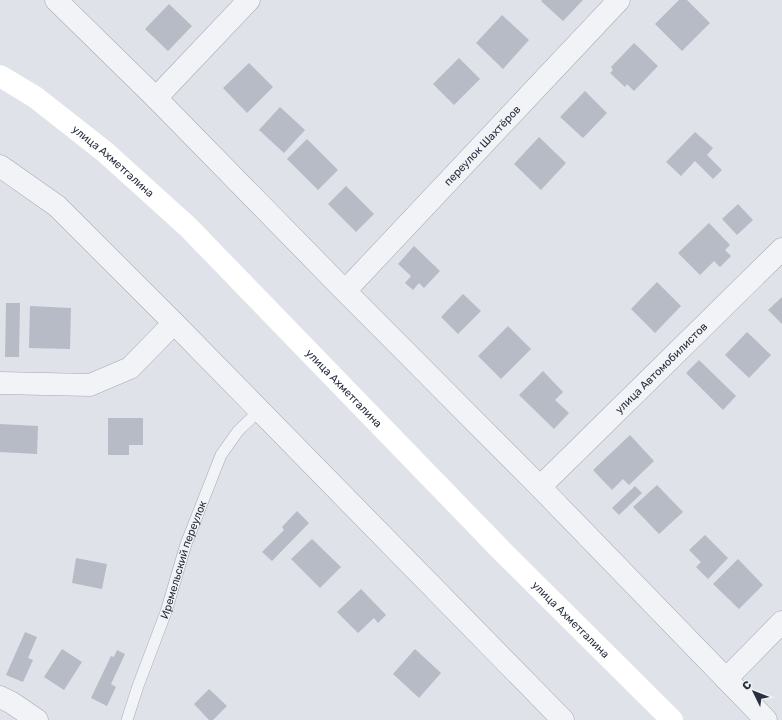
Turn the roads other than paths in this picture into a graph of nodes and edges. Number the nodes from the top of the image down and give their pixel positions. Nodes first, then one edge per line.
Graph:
1 (56, 0) edge
2 (249, 0) edge
3 (618, 0) edge
4 (0, 76) edge
5 (156, 98) junction
6 (0, 166) edge
7 (782, 249) edge
8 (345, 291) junction
9 (174, 323) junction
10 (0, 383) edge
11 (260, 410) junction
12 (540, 487) junction
13 (782, 622) edge
14 (726, 679) junction
15 (0, 697) edge
16 (37, 720) edge
17 (127, 720) edge
18 (564, 720) edge
19 (672, 720) edge
20 (766, 720) edge

1 - 5 street
2 - 5 street
3 - 8 street, переулок Шахтёров
4 - 19 main road, улица Ахметгалина
5 - 8 street
6 - 9 street
7 - 12 street, улица Автомобилистов
8 - 12 street
9 - 10 street
9 - 11 street
11 - 17 lane, Иремельский переулок
11 - 18 street
12 - 14 street
13 - 14 street
14 - 20 street
15 - 16 street

